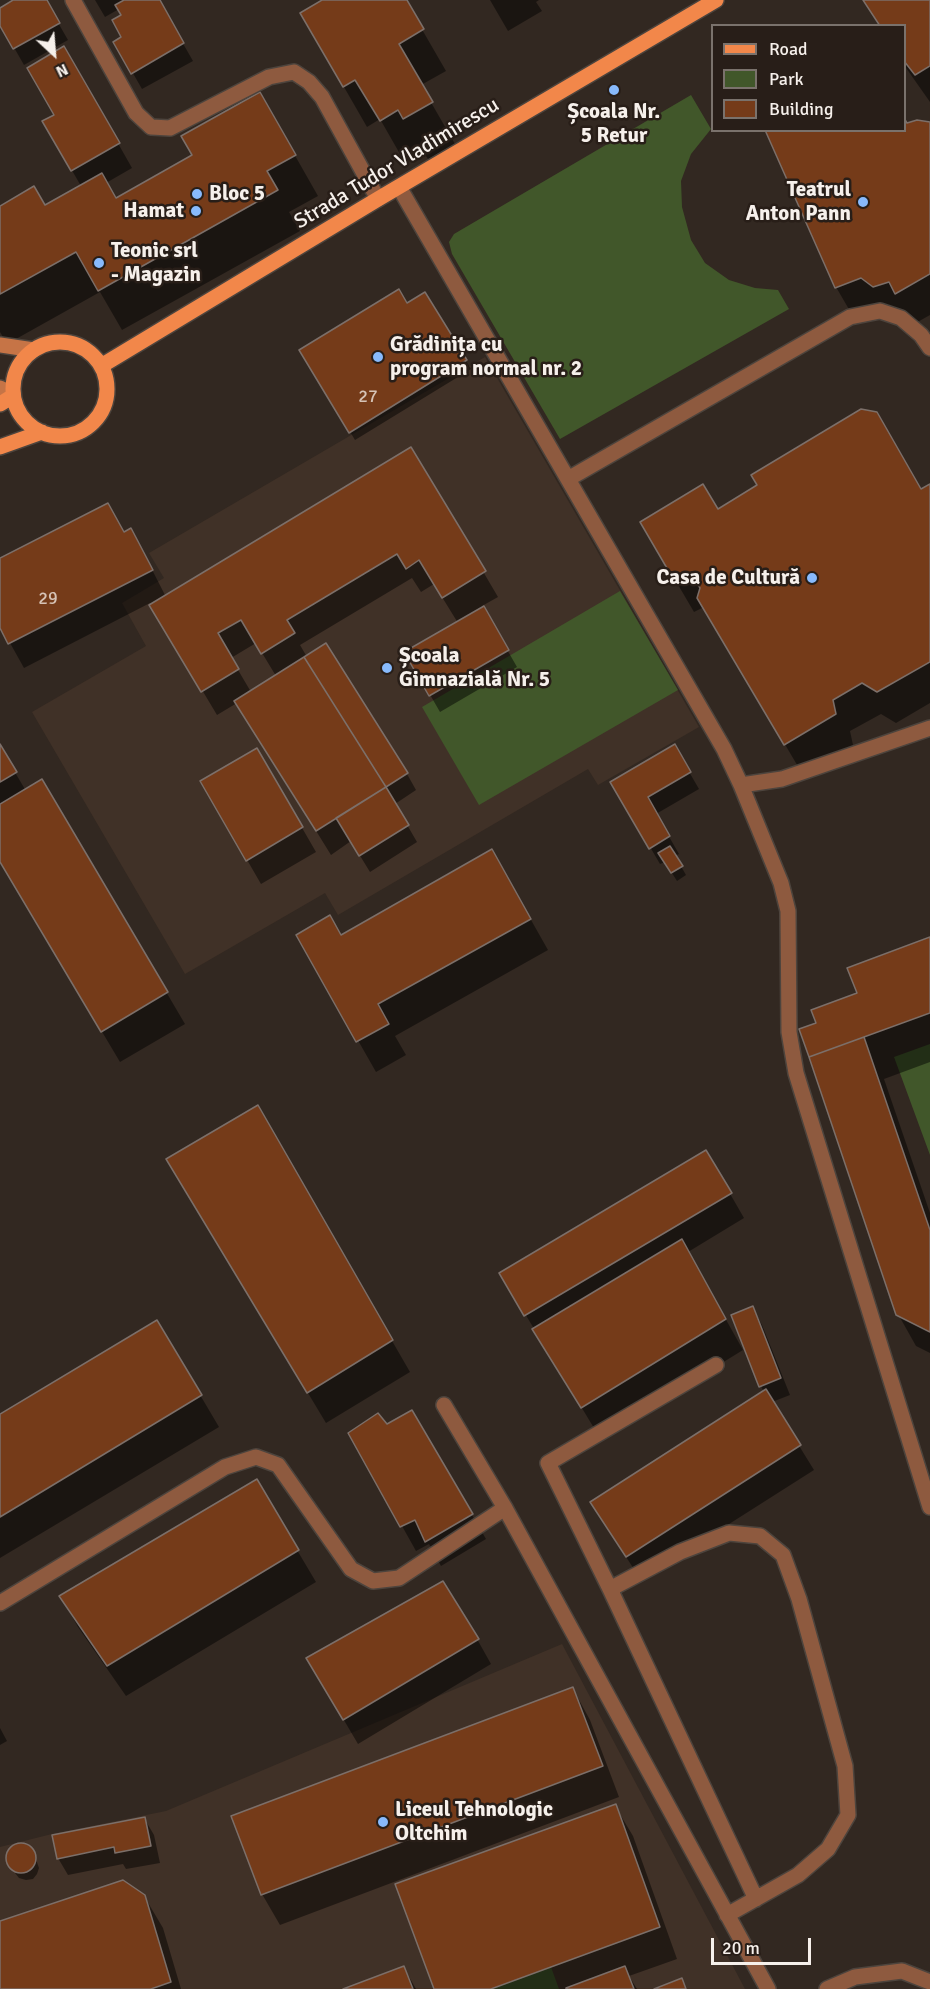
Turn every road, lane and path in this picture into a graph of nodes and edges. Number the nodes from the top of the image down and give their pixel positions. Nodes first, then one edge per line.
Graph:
1 (74, 0) edge
2 (716, 0) edge
3 (399, 187) junction
4 (378, 200) junction
5 (0, 345) edge
6 (930, 348) edge
7 (34, 350) junction
8 (101, 366) junction
9 (7, 396) edge
10 (42, 432) junction
11 (0, 447) edge
12 (568, 479) junction
13 (930, 728) edge
14 (741, 785) junction
15 (716, 1365) dead end
16 (444, 1405) dead end
17 (930, 1507) edge
18 (505, 1508) junction
19 (610, 1589) junction
20 (0, 1603) edge
21 (756, 1899) junction
22 (727, 1915) junction
23 (930, 1982) edge
24 (768, 1989) edge
25 (827, 1989) edge

1 - 4 street
2 - 3 main road, Strada Tudor Vladimirescu
3 - 4 main road, Strada Tudor Vladimirescu
3 - 12 street
4 - 8 main road, Strada Tudor Vladimirescu
5 - 7 main road
6 - 12 street
7 - 8 main road
7 - 9 main road
8 - 10 main road
9 - 10 main road
10 - 11 main road
12 - 14 street
13 - 14 street
14 - 17 street
15 - 19 street
16 - 18 street
18 - 20 street
18 - 22 street
19 - 21 street
19 - 21 street
21 - 22 street
22 - 24 street
23 - 25 street

